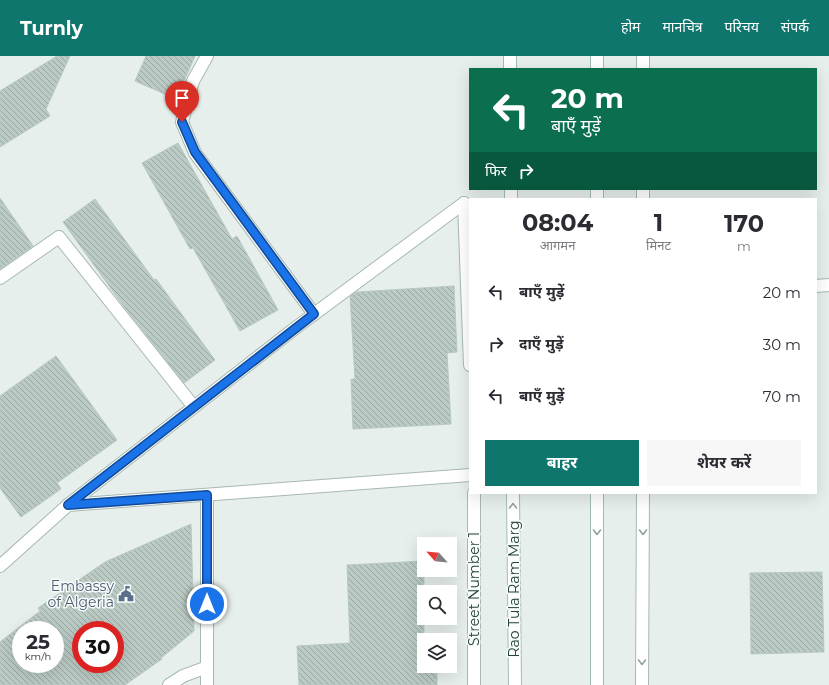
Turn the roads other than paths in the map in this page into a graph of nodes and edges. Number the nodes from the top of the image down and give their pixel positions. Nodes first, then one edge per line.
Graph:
1 (207, 56) edge
2 (510, 56) edge
3 (597, 56) edge
4 (643, 56) edge
5 (510, 68) edge
6 (597, 68) edge
7 (643, 68) edge
8 (0, 278) edge
9 (829, 285) edge
10 (817, 286) edge
11 (314, 314) junction
12 (469, 338) edge
13 (194, 407) junction
14 (469, 475) edge
15 (474, 494) edge
16 (513, 494) edge
17 (597, 494) edge
18 (643, 494) edge
19 (207, 495) junction
20 (68, 505) junction
21 (0, 566) edge
22 (207, 667) junction
23 (169, 685) edge
24 (207, 685) edge
25 (474, 685) edge
26 (515, 685) edge
27 (597, 685) edge
28 (642, 685) edge

1 - 11 street
2 - 5 street
3 - 6 street
4 - 7 street
8 - 13 street
9 - 10 street
11 - 12 street
11 - 13 street
13 - 20 street
14 - 19 street
15 - 25 street, Street Number 1
26 -> 16 street, Rao Tula Ram Marg
17 -> 27 street
18 -> 28 street
19 - 20 street
19 - 22 street
20 - 21 street
22 - 23 street
22 - 24 street

